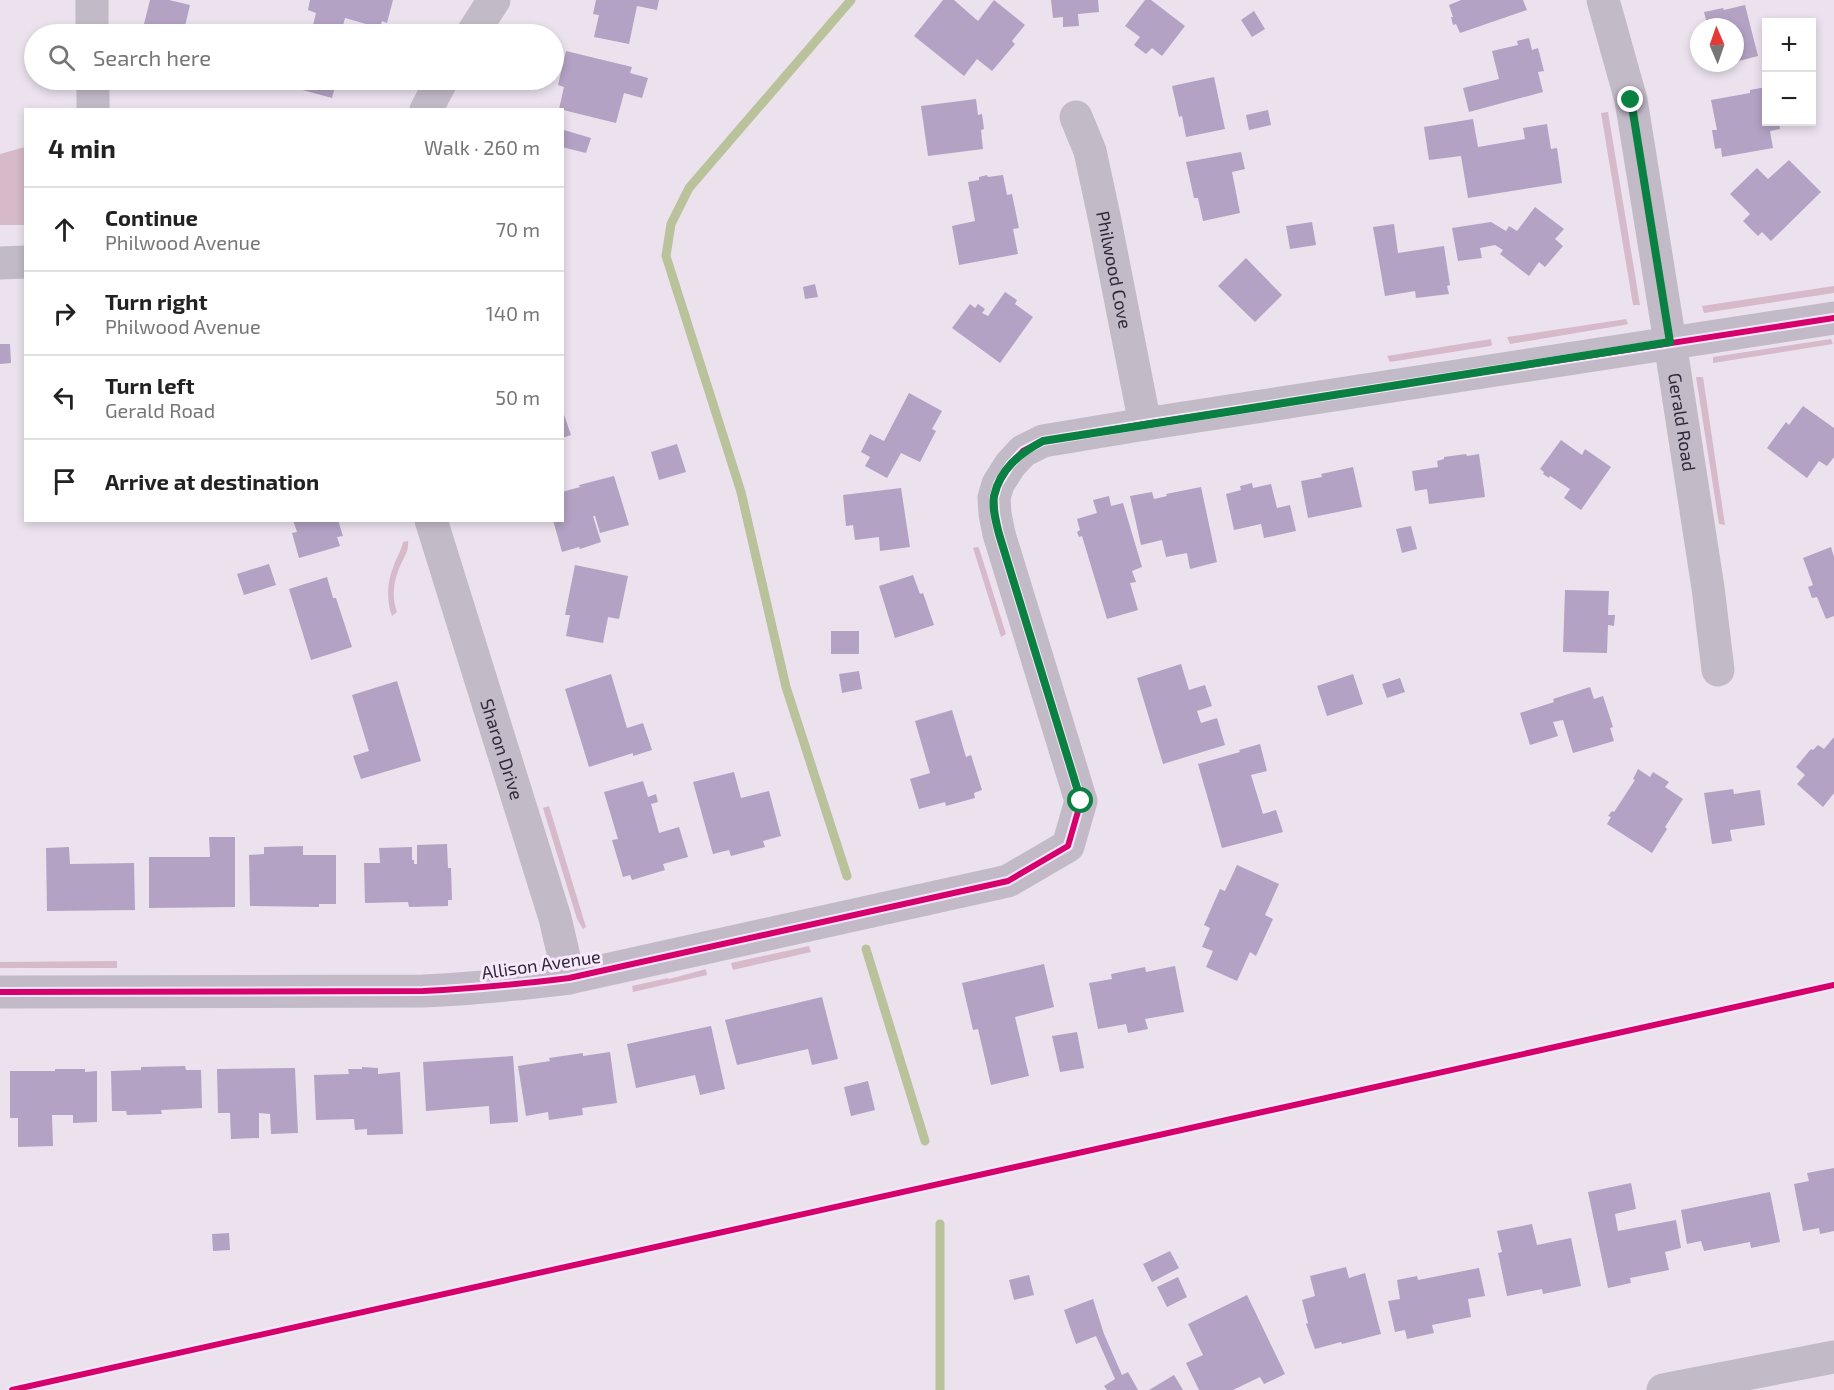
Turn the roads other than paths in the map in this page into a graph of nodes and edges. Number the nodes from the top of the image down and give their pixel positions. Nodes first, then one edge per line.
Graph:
1 (92, 0) edge
2 (494, 0) edge
3 (1603, 0) edge
4 (92, 24) edge
5 (478, 24) edge
6 (93, 90) edge
7 (437, 90) edge
8 (93, 108) edge
9 (427, 108) edge
10 (1076, 117) dead end
11 (24, 262) edge
12 (0, 263) edge
13 (1834, 318) edge
14 (1670, 342) junction
15 (1144, 424) junction
16 (432, 522) edge
17 (1718, 670) dead end
18 (569, 978) junction
19 (0, 992) edge
20 (1834, 1357) edge
21 (1663, 1390) edge

1 - 4 street
2 - 5 street
3 - 14 street, Gerald Road
6 - 8 street
7 - 9 street
10 - 15 street, Philwood Cove
11 - 12 street
13 - 14 street
14 - 15 street
14 - 17 street, Gerald Road
15 - 18 street, Allison Avenue
16 - 18 street, Sharon Drive
18 - 19 street, Allison Avenue
20 - 21 street

